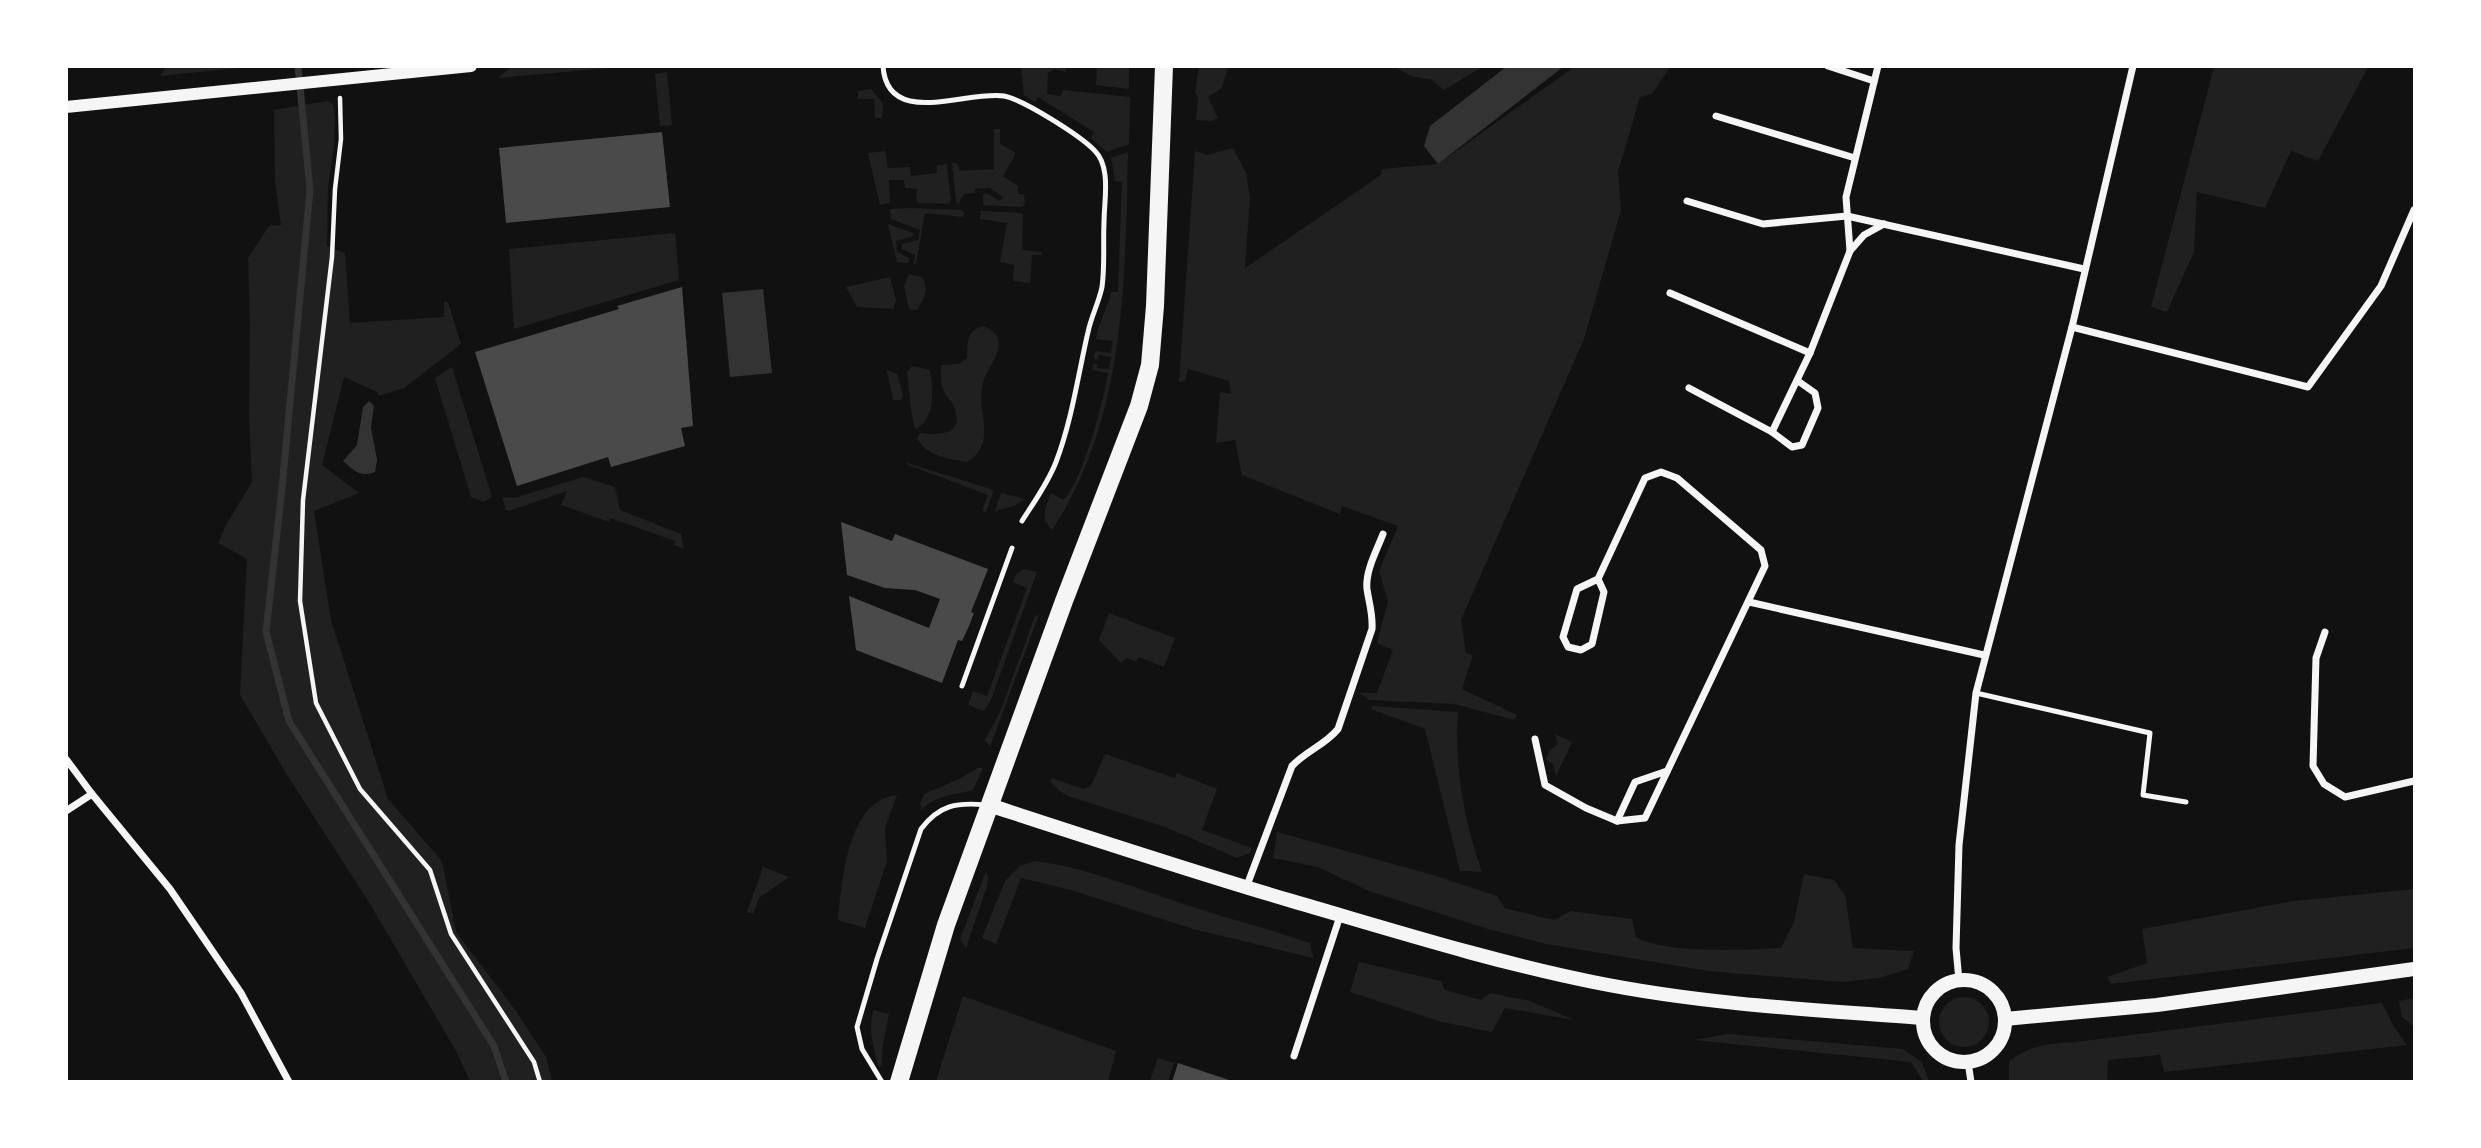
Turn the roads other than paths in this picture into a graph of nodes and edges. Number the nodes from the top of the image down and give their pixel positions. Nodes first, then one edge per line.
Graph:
1 (471, 66) edge
2 (883, 66) edge
3 (1164, 66) edge
4 (1829, 66) edge
5 (1878, 66) edge
6 (2133, 66) edge
7 (1847, 69) edge
8 (1874, 81) junction
9 (66, 107) edge
10 (1716, 116) dead end
11 (1854, 158) junction
12 (1687, 201) dead end
13 (2414, 210) edge
14 (1847, 216) junction
15 (1884, 224) junction
16 (1850, 251) junction
17 (2084, 269) junction
18 (1670, 293) dead end
19 (2072, 327) junction
20 (1810, 354) junction
21 (1798, 381) junction
22 (1689, 388) dead end
23 (1772, 432) junction
24 (1022, 522) dead end
25 (1383, 534) dead end
26 (1012, 548) dead end
27 (1598, 579) junction
28 (1749, 602) junction
29 (2325, 632) dead end
30 (1984, 655) junction
31 (962, 686) dead end
32 (1976, 694) junction
33 (1535, 739) dead end
34 (66, 758) edge
35 (1667, 771) junction
36 (2414, 781) edge
37 (92, 794) junction
38 (2186, 802) dead end
39 (989, 805) junction
40 (66, 811) edge
41 (1617, 821) junction
42 (1247, 888) junction
43 (1340, 916) junction
44 (2414, 969) edge
45 (1959, 981) junction
46 (1923, 1018) junction
47 (2005, 1019) junction
48 (1294, 1056) dead end
49 (1968, 1062) junction
50 (289, 1082) edge
51 (882, 1082) edge
52 (899, 1082) edge
53 (1971, 1082) edge

1 - 9 street
2 - 24 lane
3 - 39 main road
4 - 7 street
5 - 8 street
6 - 17 street
7 - 8 street
8 - 11 street
10 - 11 street
11 - 14 street
12 - 14 street
13 - 19 street
14 - 15 street
14 - 16 street
15 - 16 street
15 - 17 street
16 - 20 street
17 - 19 street
18 - 20 street
19 - 30 street
20 - 21 street
21 - 23 street
21 - 23 street
22 - 23 street
25 - 42 street
26 - 31 lane
27 - 27 street
27 - 28 street
28 - 30 street
28 - 35 street
29 - 36 street
30 - 32 street
32 - 38 lane
32 - 45 street
33 - 41 street
34 - 37 street
35 - 41 street
35 - 41 street
37 - 40 street
37 - 50 street
39 - 42 main road
39 - 51 lane
39 - 52 main road
42 - 43 main road
43 - 46 main road
43 - 48 street
44 - 47 main road
45 - 46 main road
45 - 47 main road
46 - 49 main road
47 - 49 main road
49 - 53 street

